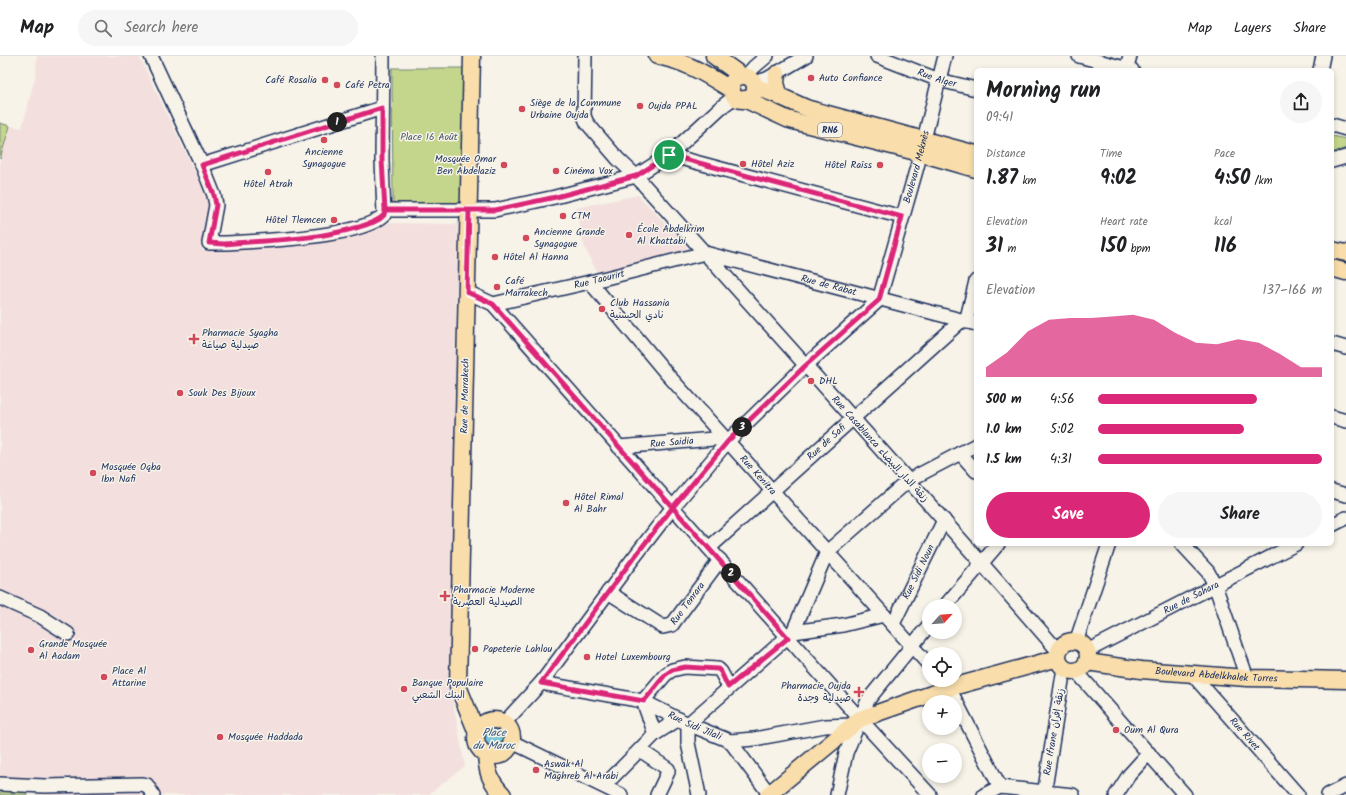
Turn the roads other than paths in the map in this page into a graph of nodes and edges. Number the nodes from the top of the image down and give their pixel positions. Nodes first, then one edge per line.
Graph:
1 (151, 56) edge
2 (383, 56) edge
3 (472, 56) edge
4 (585, 56) edge
5 (657, 56) edge
6 (714, 56) edge
7 (767, 56) edge
8 (806, 56) edge
9 (877, 56) edge
10 (945, 56) edge
11 (1079, 56) edge
12 (1130, 56) edge
13 (1324, 56) edge
14 (1121, 68) edge
15 (1128, 68) edge
16 (1321, 68) edge
17 (777, 74) junction
18 (749, 80) junction
19 (939, 80) junction
20 (974, 89) edge
21 (737, 95) junction
22 (780, 96) junction
23 (382, 108) junction
24 (1334, 126) edge
25 (1346, 129) edge
26 (922, 146) junction
27 (974, 154) edge
28 (669, 155) junction
29 (1346, 157) edge
30 (1334, 160) edge
31 (202, 165) junction
32 (974, 168) edge
33 (636, 176) junction
34 (385, 210) junction
35 (469, 210) junction
36 (902, 217) junction
37 (1334, 250) edge
38 (705, 253) junction
39 (1346, 253) edge
40 (1334, 269) edge
41 (1346, 272) edge
42 (590, 282) junction
43 (974, 291) edge
44 (467, 292) junction
45 (879, 300) junction
46 (493, 304) junction
47 (968, 322) edge
48 (1334, 345) edge
49 (1346, 348) edge
50 (805, 366) junction
51 (852, 418) junction
52 (1334, 418) edge
53 (1346, 421) edge
54 (726, 439) junction
55 (974, 446) edge
56 (619, 447) junction
57 (960, 453) junction
58 (974, 469) edge
59 (909, 480) junction
60 (773, 491) junction
61 (1334, 492) edge
62 (1346, 495) edge
63 (673, 507) junction
64 (1346, 518) edge
65 (944, 520) junction
66 (1334, 524) edge
67 (996, 546) edge
68 (1108, 546) edge
69 (1184, 546) edge
70 (1292, 546) edge
71 (709, 548) junction
72 (827, 552) junction
73 (720, 560) junction
74 (982, 562) junction
75 (1215, 585) junction
76 (608, 592) junction
77 (0, 598) edge
78 (951, 599) edge
79 (884, 615) junction
80 (893, 624) junction
81 (68, 634) dead end
82 (922, 634) edge
83 (791, 635) junction
84 (912, 646) junction
85 (922, 657) edge
86 (1072, 658) junction
87 (1192, 674) junction
88 (1246, 678) junction
89 (1346, 680) edge
90 (962, 681) edge
91 (541, 683) junction
92 (728, 687) junction
93 (939, 687) edge
94 (948, 687) edge
95 (644, 701) junction
96 (683, 721) junction
97 (505, 722) junction
98 (856, 722) junction
99 (477, 733) junction
100 (655, 734) junction
101 (730, 741) junction
102 (512, 742) junction
103 (640, 750) junction
104 (486, 754) junction
105 (1149, 754) junction
106 (0, 784) edge
107 (604, 786) junction
108 (1346, 786) edge
109 (1000, 787) junction
110 (151, 792) edge
111 (1044, 793) edge
112 (619, 794) edge
113 (769, 794) edge
114 (503, 795) edge
115 (657, 795) edge
116 (699, 795) edge
117 (837, 795) edge
118 (930, 795) edge
119 (984, 795) edge
120 (1073, 795) edge
121 (1116, 795) edge
122 (1184, 795) edge
123 (1298, 795) edge
124 (1328, 795) edge

1 - 31 street
2 - 23 street
3 - 35 main road, Rue de Marrakech
4 - 33 street, Rue Casablanca زنقة الدار البيضاء
5 - 21 main road, RN6
6 - 18 main road, RN6
7 - 18 street
8 - 17 street
9 - 19 street, Rue Alger
10 - 19 street, Boulevard Meknès
11 - 14 street
12 - 15 street
13 - 16 street
17 - 18 street
17 - 22 main road
18 - 21 main road
18 - 21 main road
18 - 22 main road, RN6
19 - 20 street, Rue Alger
19 - 26 street, Boulevard Meknès
21 - 26 main road, RN6
21 - 28 street
22 - 26 main road, RN6
23 - 31 street
23 - 34 street
24 - 25 street
26 - 27 main road, RN6
26 - 32 main road, RN6
26 - 36 street, Boulevard Meknès
28 - 33 street
28 - 36 street
29 - 30 street
31 - 34 street
33 - 35 street
33 - 38 street, Rue Casablanca زنقة الدار البيضاء
34 - 35 street
35 - 44 main road, Rue de Marrakech
36 - 45 street, Boulevard Meknès
37 - 39 main road
38 - 42 street, Rue Taourirt
38 - 45 street, Rue de Rabat
38 - 50 street, Rue Casablanca زنقة الدار البيضاء
40 - 41 main road
42 - 46 street, Rue Taourirt
42 - 54 street, Rue Kenitra
43 - 47 street
44 - 46 street
44 - 99 main road, Rue de Marrakech
45 - 47 street, Rue de Rabat
45 - 50 street
46 - 56 street
47 - 51 street, Rue de Safi
48 - 49 street
50 - 51 street, Rue Casablanca زنقة الدار البيضاء
50 - 54 street
51 - 59 street, Rue Casablanca زنقة الدار البيضاء
51 - 60 street, Rue de Safi
52 - 53 street
54 - 56 street, Rue Saidia
54 - 60 street, Rue Kenitra
54 - 63 street
55 - 57 street
56 - 63 street
57 - 58 street
57 - 59 street
59 - 65 street, Rue Casablanca زنقة الدار البيضاء
59 - 72 street
60 - 71 street, Rue de Safi
60 - 72 street, Rue Kenitra
61 - 62 street
63 - 71 street
63 - 76 street
64 - 66 street
65 - 74 street, Rue Casablanca زنقة الدار البيضاء
65 - 80 street, Rue Sidi Noun
67 - 74 street
68 - 86 street, Rue Ifrane زنقة إفران
69 - 75 street
70 - 75 street, Rue de Sahara
71 - 73 street
72 - 79 street, Rue Kenitra
72 - 83 street
73 - 76 street, Rue Tenrara
73 - 83 street
74 - 78 street
74 - 86 street, Rue Casablanca زنقة الدار البيضاء
75 - 86 street, Rue de Sahara
75 - 88 street
76 - 91 street
77 - 81 street
79 - 80 street, Rue Kenitra
79 - 83 street
80 - 84 street, Rue Kenitra
82 - 84 street
83 - 92 street
83 - 98 street
84 - 85 street, Rue Kenitra
84 - 98 street
86 - 87 main road, Boulevard Abdelkhalek Torres
86 - 90 main road
86 - 105 street, Rue Casablanca زنقة الدار البيضاء
86 - 111 street, Rue Ifrane زنقة إفران
87 - 88 main road, Boulevard Abdelkhalek Torres
87 - 123 street, Rue Rivet
88 - 89 main road, Boulevard Abdelkhalek Torres
91 - 95 street, Rue Sidi Jilali
91 - 97 street
92 - 95 street
92 - 96 street
93 - 98 main road
94 - 109 street
95 - 96 street, Rue Sidi Jilali
95 - 100 street
96 - 100 street
96 - 101 street, Rue Sidi Jilali
96 - 116 street
97 - 99 main road
97 - 102 main road
98 - 101 street, Rue Sidi Jilali
98 - 113 main road
98 - 117 street
98 - 118 street
99 - 104 main road
100 - 103 street
101 - 113 street
102 - 104 main road
102 - 107 street
103 - 107 street
103 - 115 street
104 - 114 main road
105 - 121 street
105 - 122 street, Rue Casablanca زنقة الدار البيضاء
106 - 110 street
107 - 112 street
108 - 124 street
109 - 111 street
109 - 119 street
111 - 120 street

